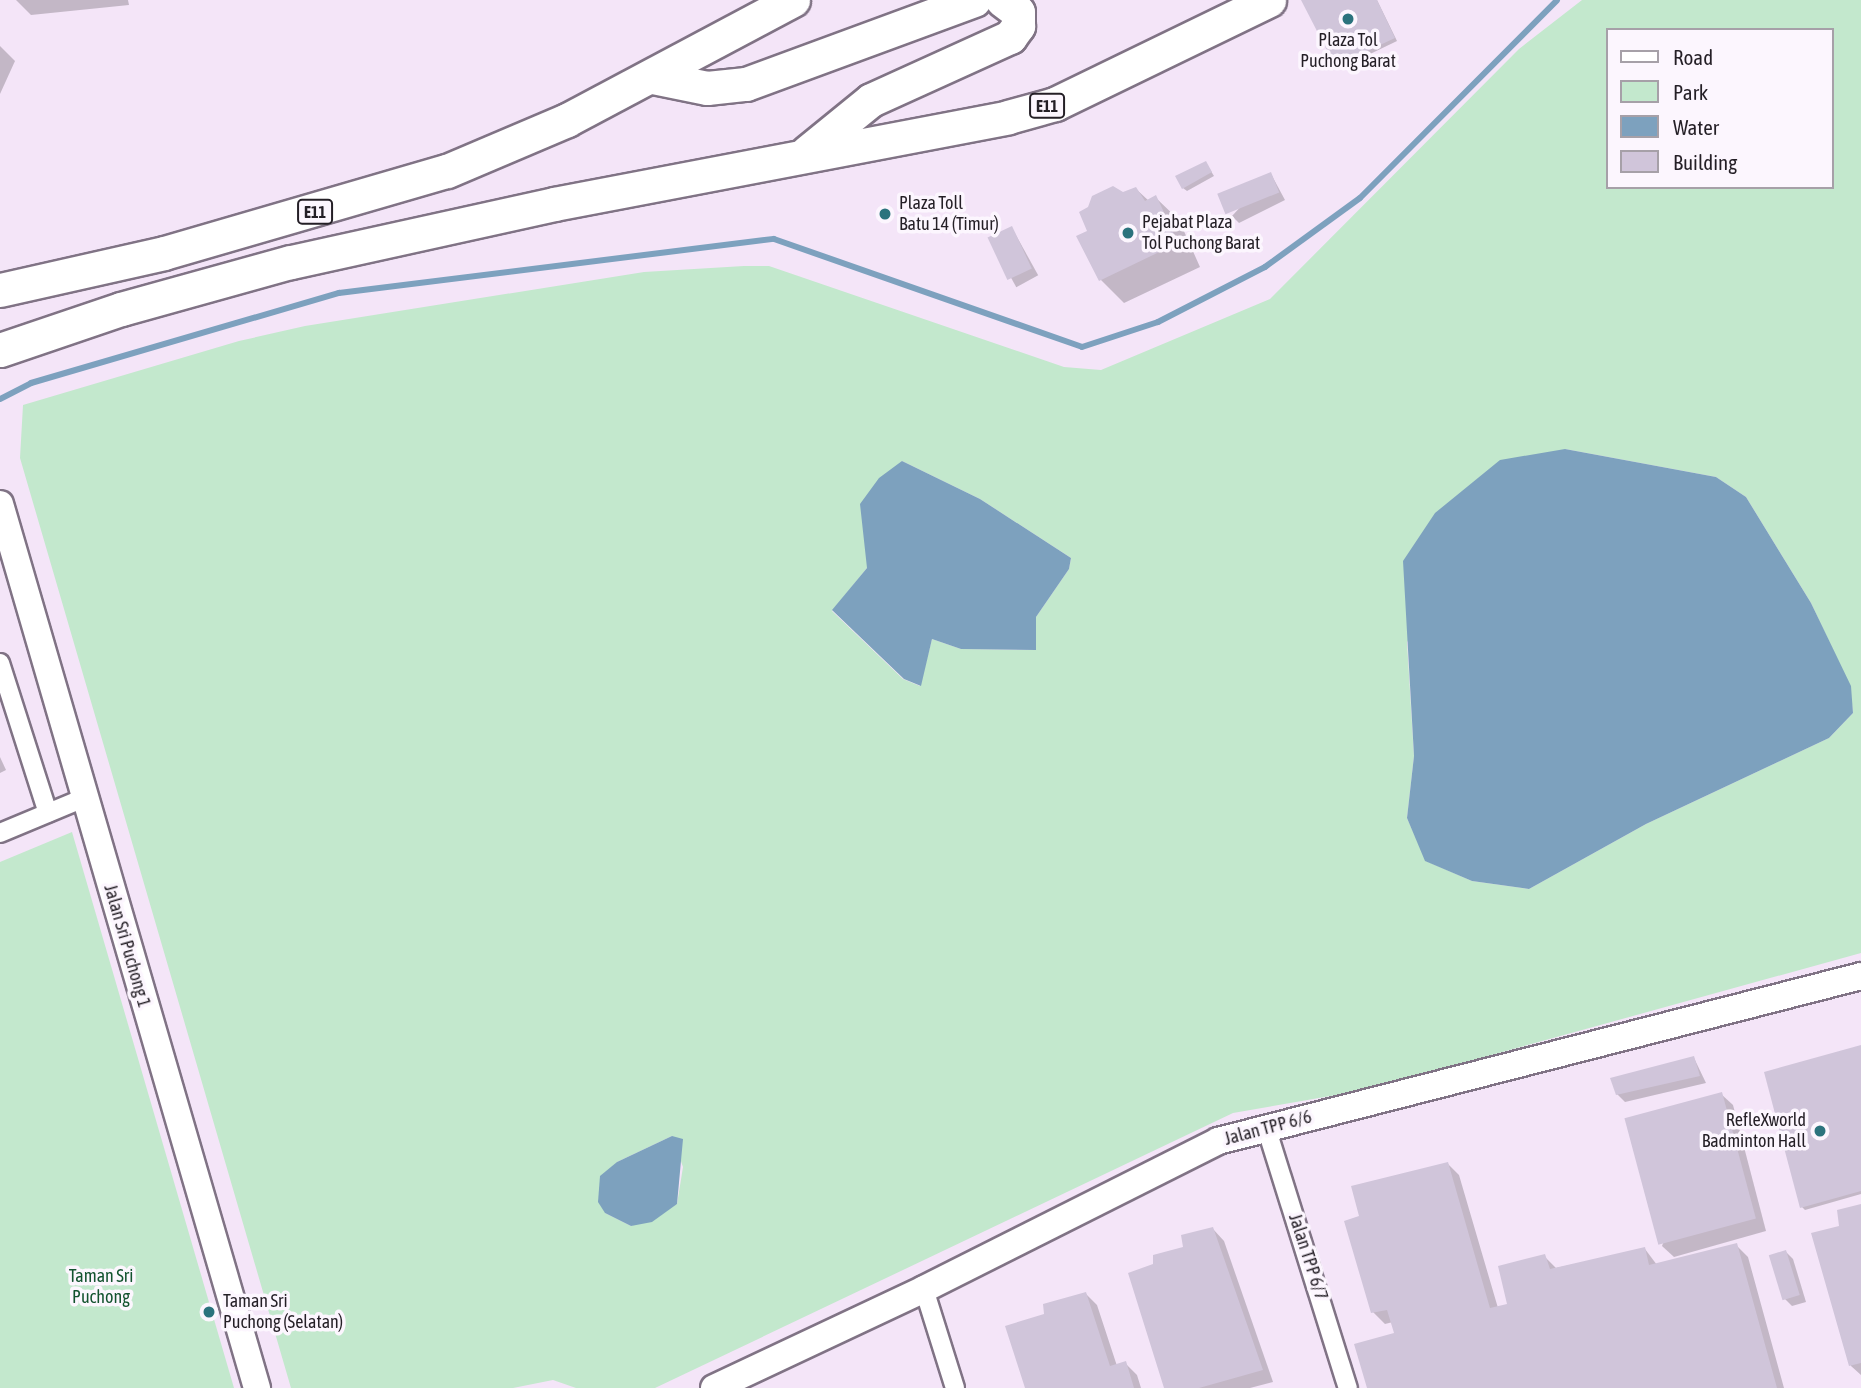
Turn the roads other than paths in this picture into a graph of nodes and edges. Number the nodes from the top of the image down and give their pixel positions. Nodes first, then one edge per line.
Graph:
1 (793, 0) edge
2 (974, 0) edge
3 (1002, 0) edge
4 (1269, 0) edge
5 (653, 77) junction
6 (806, 153) junction
7 (0, 290) edge
8 (6, 351) edge
9 (0, 504) edge
10 (0, 663) edge
11 (84, 798) junction
12 (48, 813) junction
13 (0, 833) edge
14 (1861, 976) edge
15 (1266, 1127) junction
16 (925, 1289) junction
17 (257, 1388) edge
18 (714, 1388) edge
19 (954, 1388) edge
20 (1348, 1388) edge

1 - 5 highway, E11
2 - 5 highway
3 - 6 highway
4 - 6 highway, E11
5 - 7 highway, E11
6 - 8 highway, E11
9 - 11 street, Jalan Sri Puchong 1
10 - 12 street
11 - 12 street
11 - 17 street, Jalan Sri Puchong 1
12 - 13 street
14 - 15 street, Jalan TPP 6/6
15 - 16 street, Jalan TPP 6/6
15 - 20 street, Jalan TPP 6/7
16 - 18 street, Jalan TPP 6/6
16 - 19 street

